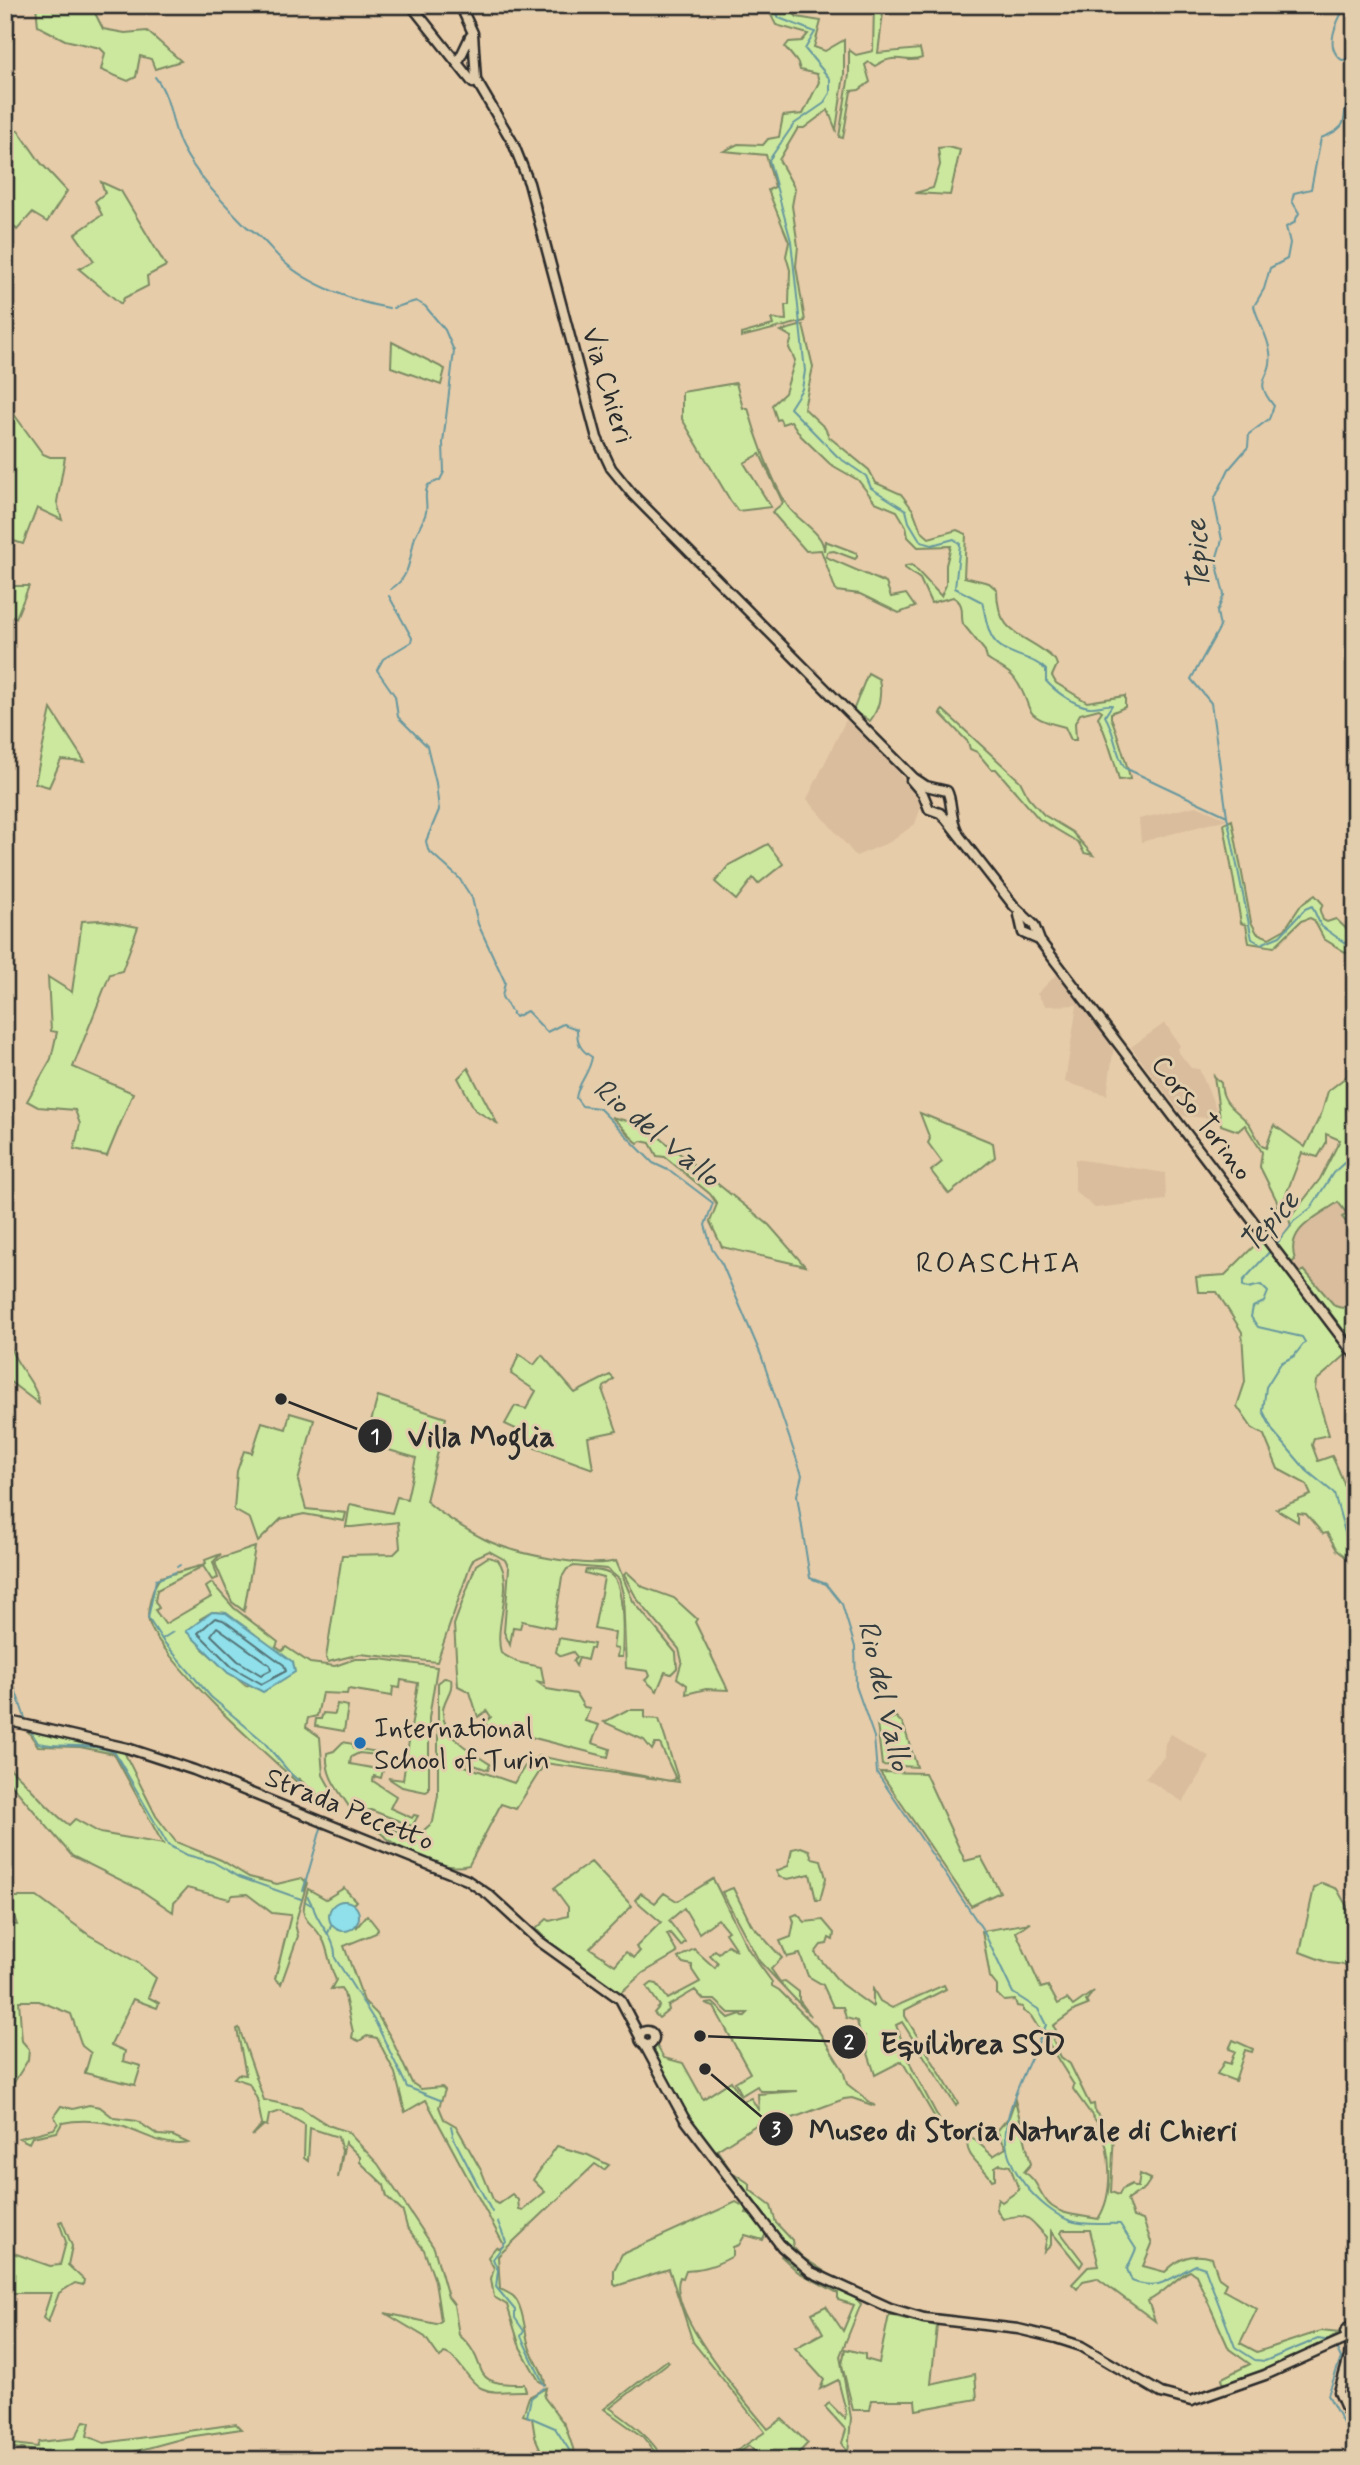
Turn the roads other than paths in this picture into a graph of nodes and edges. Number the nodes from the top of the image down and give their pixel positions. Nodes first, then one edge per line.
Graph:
1 (411, 5) edge
2 (460, 5) edge
3 (440, 39) junction
4 (467, 52) junction
5 (461, 65) junction
6 (474, 66) junction
7 (496, 113) junction
8 (846, 711) junction
9 (932, 788) junction
10 (925, 799) junction
11 (950, 805) junction
12 (940, 813) junction
13 (958, 833) junction
14 (1355, 1355) edge
15 (5, 1720) edge
16 (1355, 2328) edge
17 (1344, 2339) edge
18 (1355, 2429) edge

1 - 3 main road, Via Chieri
2 - 4 main road
3 - 4 main road
3 - 5 main road, Via Chieri
4 - 5 main road
4 - 6 main road
5 - 6 main road
5 - 7 main road, Via Chieri
6 - 7 main road, Via Chieri
7 - 8 main road, Via Chieri
8 - 9 main road, Via Chieri
8 - 10 main road, Via Chieri
9 - 10 main road
9 - 11 main road, Via Chieri
10 - 12 main road, Via Chieri
11 - 12 main road
11 - 13 main road
12 - 13 main road, Via Chieri
13 - 14 main road, Corso Torino
15 - 17 main road, Strada Pecetto
16 - 17 main road, Strada Pecetto
17 - 18 main road

